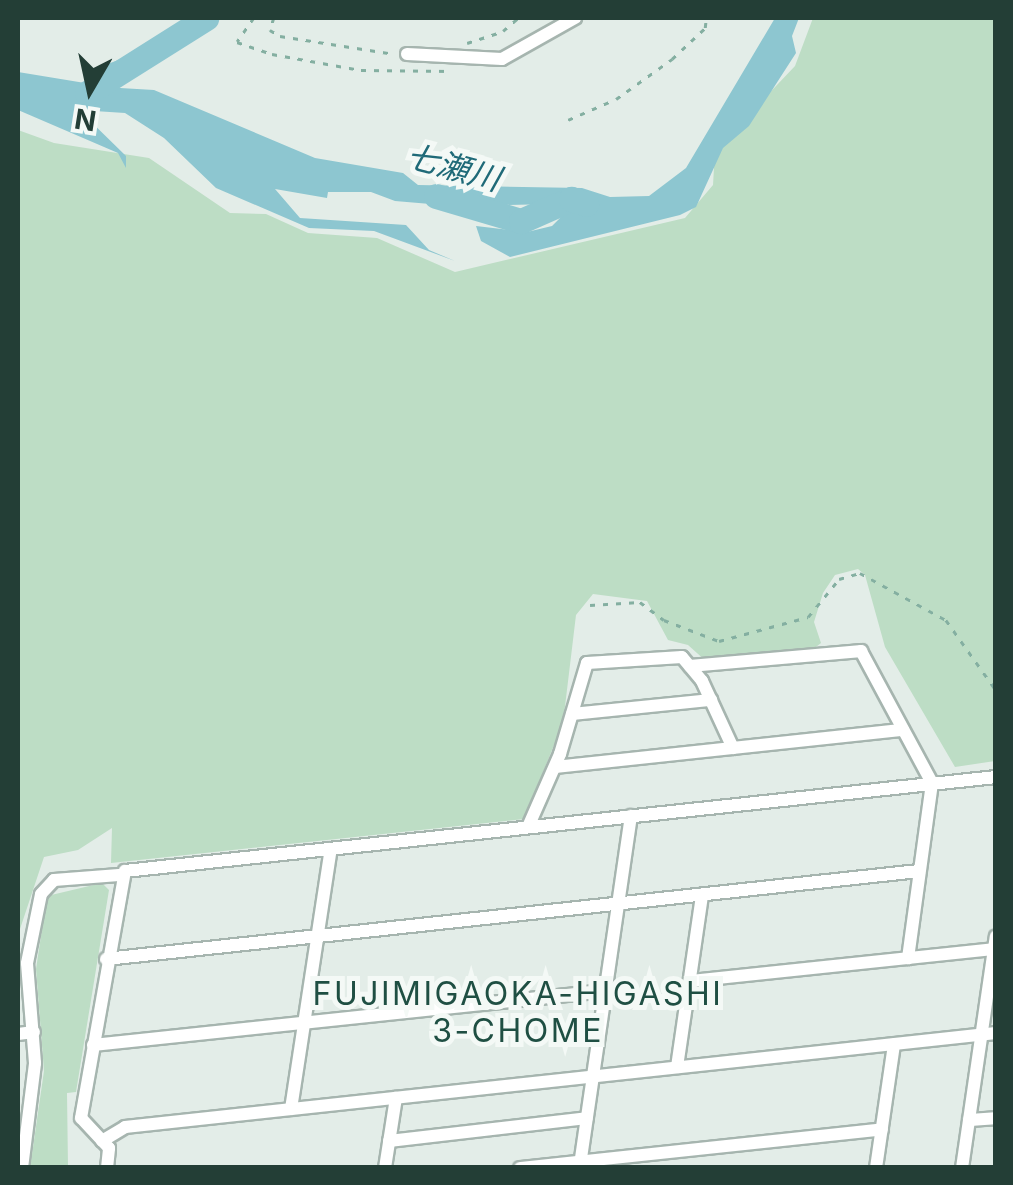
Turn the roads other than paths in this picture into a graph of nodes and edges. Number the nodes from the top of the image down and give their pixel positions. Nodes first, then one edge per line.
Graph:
1 (575, 18) edge
2 (408, 54) road end
3 (690, 666) junction
4 (711, 700) junction
5 (572, 714) junction
6 (904, 730) junction
7 (733, 748) junction
8 (554, 767) junction
9 (996, 776) edge
10 (932, 784) junction
11 (631, 816) junction
12 (528, 827) junction
13 (331, 849) junction
14 (919, 871) junction
15 (119, 875) junction
16 (702, 894) junction
17 (618, 904) junction
18 (318, 936) junction
19 (994, 943) edge
20 (24, 950) edge
21 (908, 958) junction
22 (106, 959) junction
23 (690, 982) junction
24 (606, 990) junction
25 (304, 1023) junction
26 (34, 1032) junction
27 (18, 1034) edge
28 (988, 1034) edge
29 (894, 1044) junction
30 (93, 1045) junction
31 (676, 1068) junction
32 (593, 1076) junction
33 (396, 1098) junction
34 (291, 1109) junction
35 (587, 1118) junction
36 (996, 1118) edge
37 (24, 1119) edge
38 (969, 1120) junction
39 (882, 1129) junction
40 (102, 1141) junction
41 (390, 1141) junction
42 (664, 1152) junction
43 (580, 1164) edge
44 (22, 1168) edge
45 (107, 1168) edge
46 (385, 1168) edge
47 (520, 1168) edge
48 (662, 1168) edge
49 (876, 1168) edge
50 (962, 1168) edge

1 - 2 street
3 - 4 street
3 - 5 street
3 - 6 street
4 - 5 street
4 - 7 street
5 - 8 street
6 - 7 street
6 - 10 street
7 - 8 street
8 - 12 street
9 - 10 street
10 - 11 street
10 - 14 street
11 - 12 street
11 - 17 street
12 - 13 street
13 - 15 street
13 - 18 street
14 - 16 street
14 - 21 street
15 - 20 street
15 - 22 street
16 - 17 street
16 - 23 street
17 - 18 street
17 - 24 street
18 - 22 street
18 - 25 street
19 - 21 street
19 - 28 street
20 - 26 street
21 - 23 street
22 - 30 street
23 - 31 street
24 - 25 street
24 - 32 street
25 - 30 street
25 - 34 street
26 - 27 street
26 - 37 street
28 - 29 street
28 - 38 street
29 - 31 street
29 - 39 street
30 - 40 street
31 - 32 street
32 - 33 street
32 - 35 street
33 - 34 street
33 - 41 street
34 - 40 street
35 - 41 street
35 - 43 street
36 - 38 street
37 - 44 street
38 - 50 street
39 - 42 street
39 - 49 street
40 - 45 street
41 - 46 street
42 - 43 street
42 - 48 street
43 - 47 street

